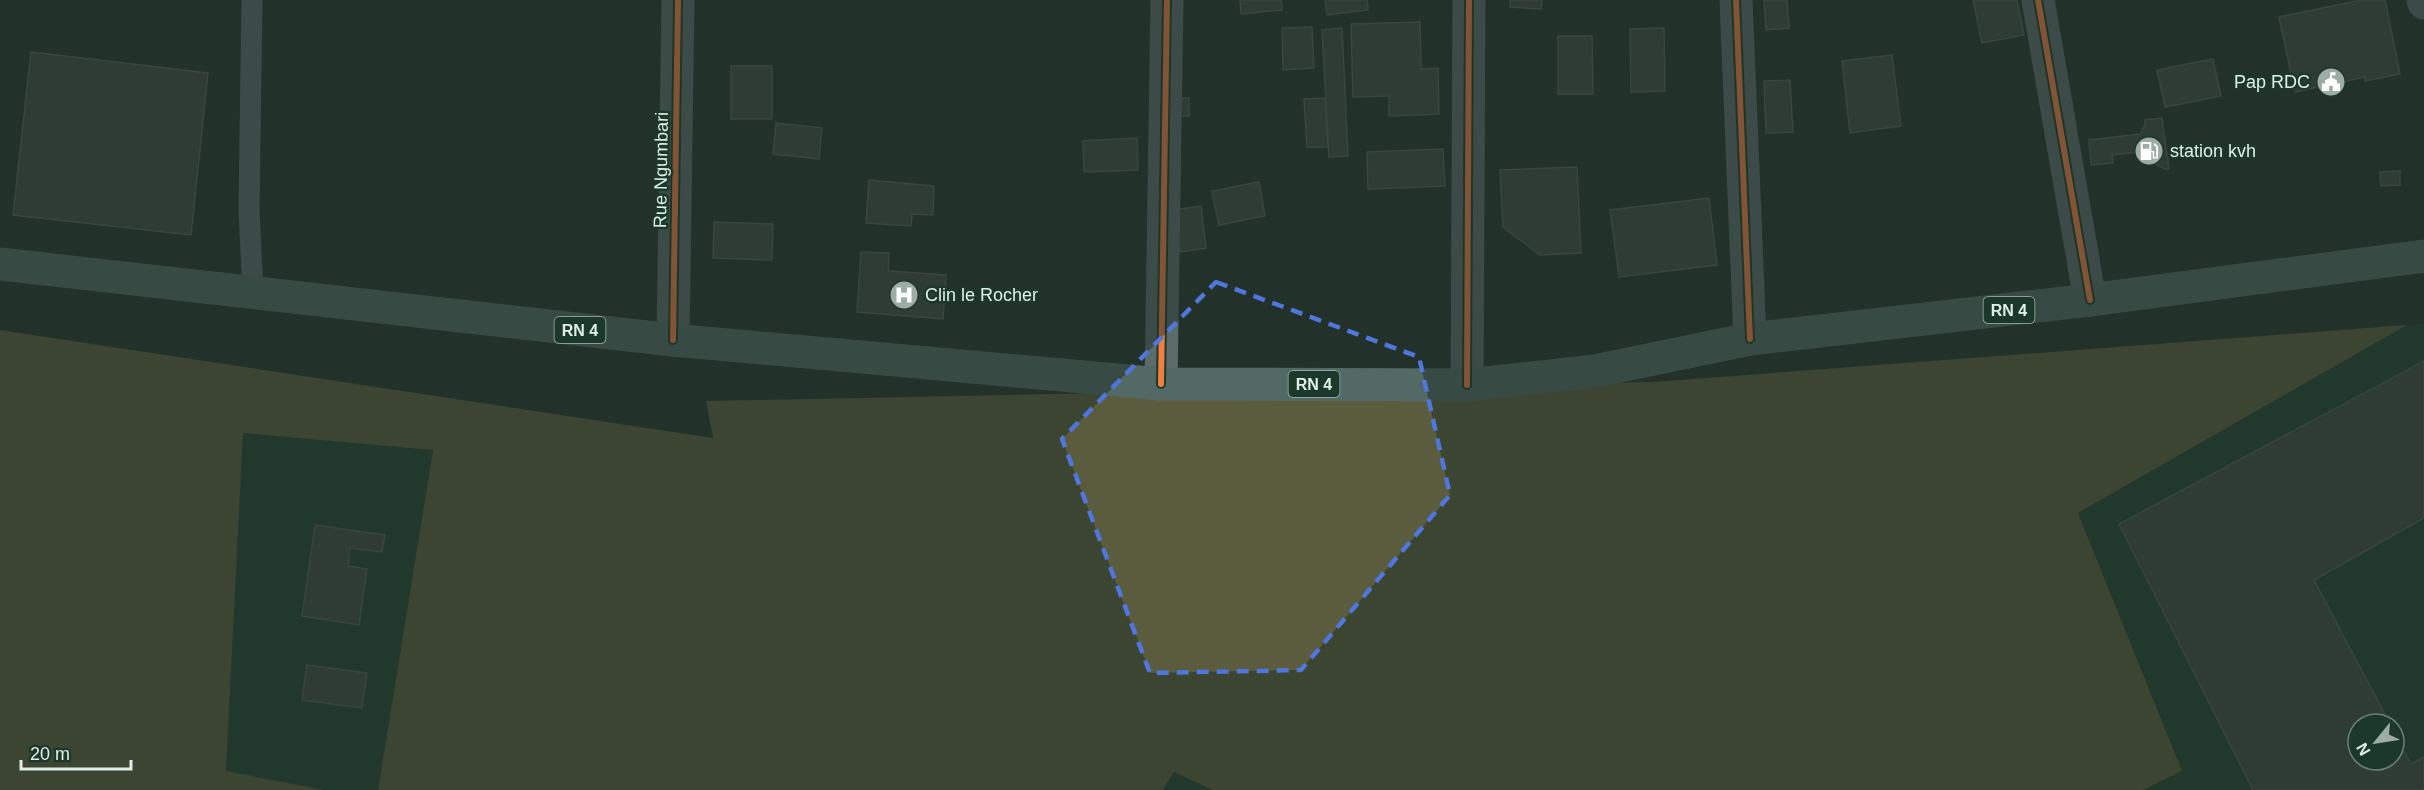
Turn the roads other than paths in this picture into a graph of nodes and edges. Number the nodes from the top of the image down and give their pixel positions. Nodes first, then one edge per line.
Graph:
1 (252, 0) edge
2 (678, 0) edge
3 (1167, 0) edge
4 (1469, 0) edge
5 (1736, 0) edge
6 (2038, 0) edge
7 (2424, 256) edge
8 (0, 264) edge
9 (252, 293) junction
10 (2090, 300) junction
11 (1750, 339) junction
12 (674, 340) junction
13 (1161, 384) junction
14 (1467, 385) junction

1 - 9 lane
2 - 12 street, Rue Ngumbari
3 - 13 street
4 - 14 street
5 - 11 street
6 - 10 street
7 - 10 highway, RN 4
8 - 9 highway, RN 4
9 - 12 highway, RN 4
10 - 11 highway, RN 4
11 - 14 highway, RN 4
12 - 13 highway, RN 4
13 - 14 highway, RN 4

